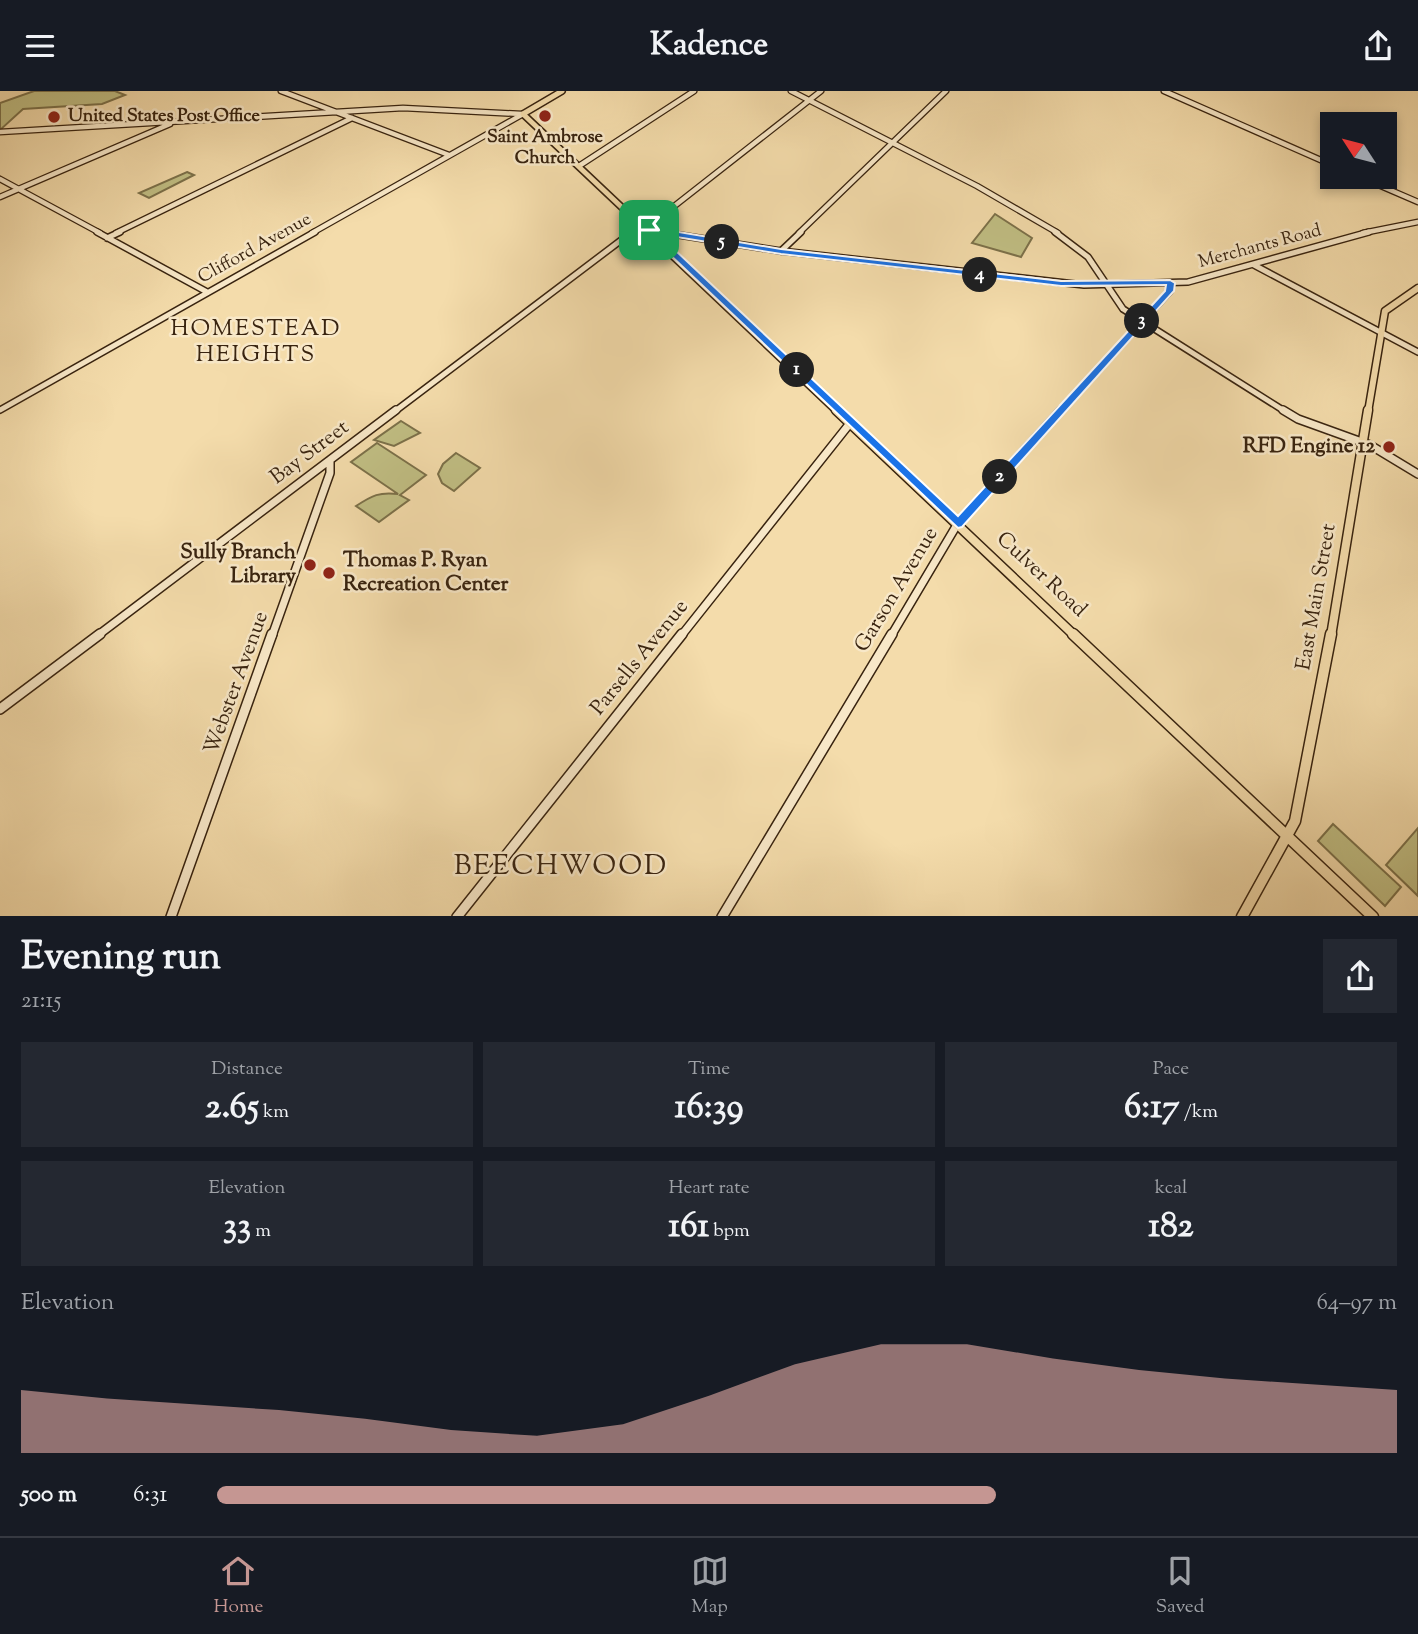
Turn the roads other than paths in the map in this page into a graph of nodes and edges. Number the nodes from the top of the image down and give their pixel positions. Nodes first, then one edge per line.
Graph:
1 (281, 91) edge
2 (562, 91) edge
3 (694, 91) edge
4 (791, 91) edge
5 (821, 91) edge
6 (946, 91) edge
7 (1164, 91) edge
8 (809, 100) junction
9 (333, 111) junction
10 (523, 114) junction
11 (352, 118) junction
12 (175, 121) junction
13 (0, 132) edge
14 (893, 142) junction
15 (450, 155) junction
16 (1320, 160) edge
17 (579, 166) junction
18 (0, 179) edge
19 (19, 189) junction
20 (1388, 189) edge
21 (0, 197) edge
22 (1418, 202) edge
23 (1418, 222) edge
24 (642, 224) junction
25 (649, 230) junction
26 (107, 238) junction
27 (781, 251) junction
28 (1254, 264) junction
29 (1170, 283) junction
30 (1106, 284) junction
31 (1418, 288) edge
32 (206, 292) junction
33 (1142, 321) junction
34 (1382, 333) junction
35 (1418, 352) edge
36 (0, 409) edge
37 (851, 422) junction
38 (357, 440) junction
39 (1363, 442) junction
40 (330, 460) junction
41 (330, 473) junction
42 (1418, 474) edge
43 (958, 523) junction
44 (0, 709) edge
45 (1288, 836) junction
46 (172, 916) edge
47 (457, 916) edge
48 (722, 916) edge
49 (1242, 916) edge
50 (1373, 916) edge

1 - 9 street
2 - 10 main road
3 - 17 street
4 - 8 street
5 - 8 street, Bay Street
6 - 14 street
7 - 16 street
8 - 14 street
8 - 24 street, Bay Street
9 - 10 street
9 - 11 street
9 - 12 street
10 - 15 street, Clifford Avenue
10 - 17 main road, Culver Road
11 - 15 street
11 - 26 street
12 - 13 street
12 - 19 street
14 - 27 street
14 - 30 street
15 - 32 street, Clifford Avenue
17 - 24 main road, Culver Road
18 - 19 street
19 - 21 street
19 - 26 street
20 - 22 street
23 - 28 street, Merchants Road
24 - 25 main road, Culver Road
24 - 38 street, Bay Street
25 - 27 street, Merchants Road
25 - 37 main road, Culver Road
26 - 32 street
27 - 30 street, Merchants Road
28 - 29 street, Merchants Road
28 - 34 street
29 - 30 street, Merchants Road
29 - 33 street, Garson Avenue
30 - 33 street
31 - 34 main road, East Main Street
32 - 36 street, Clifford Avenue
33 - 39 street
33 - 43 street, Garson Avenue
34 - 35 street
34 - 39 main road, East Main Street
37 - 43 main road, Culver Road
37 - 47 street, Parsells Avenue
38 - 40 street, Bay Street
38 - 41 street
39 - 42 street
39 - 45 main road, East Main Street
40 - 41 street, Webster Avenue
40 - 44 street, Bay Street
41 - 46 street, Webster Avenue
43 - 45 main road, Culver Road
43 - 48 street, Garson Avenue
45 - 49 main road, East Main Street
45 - 50 main road, Culver Road

